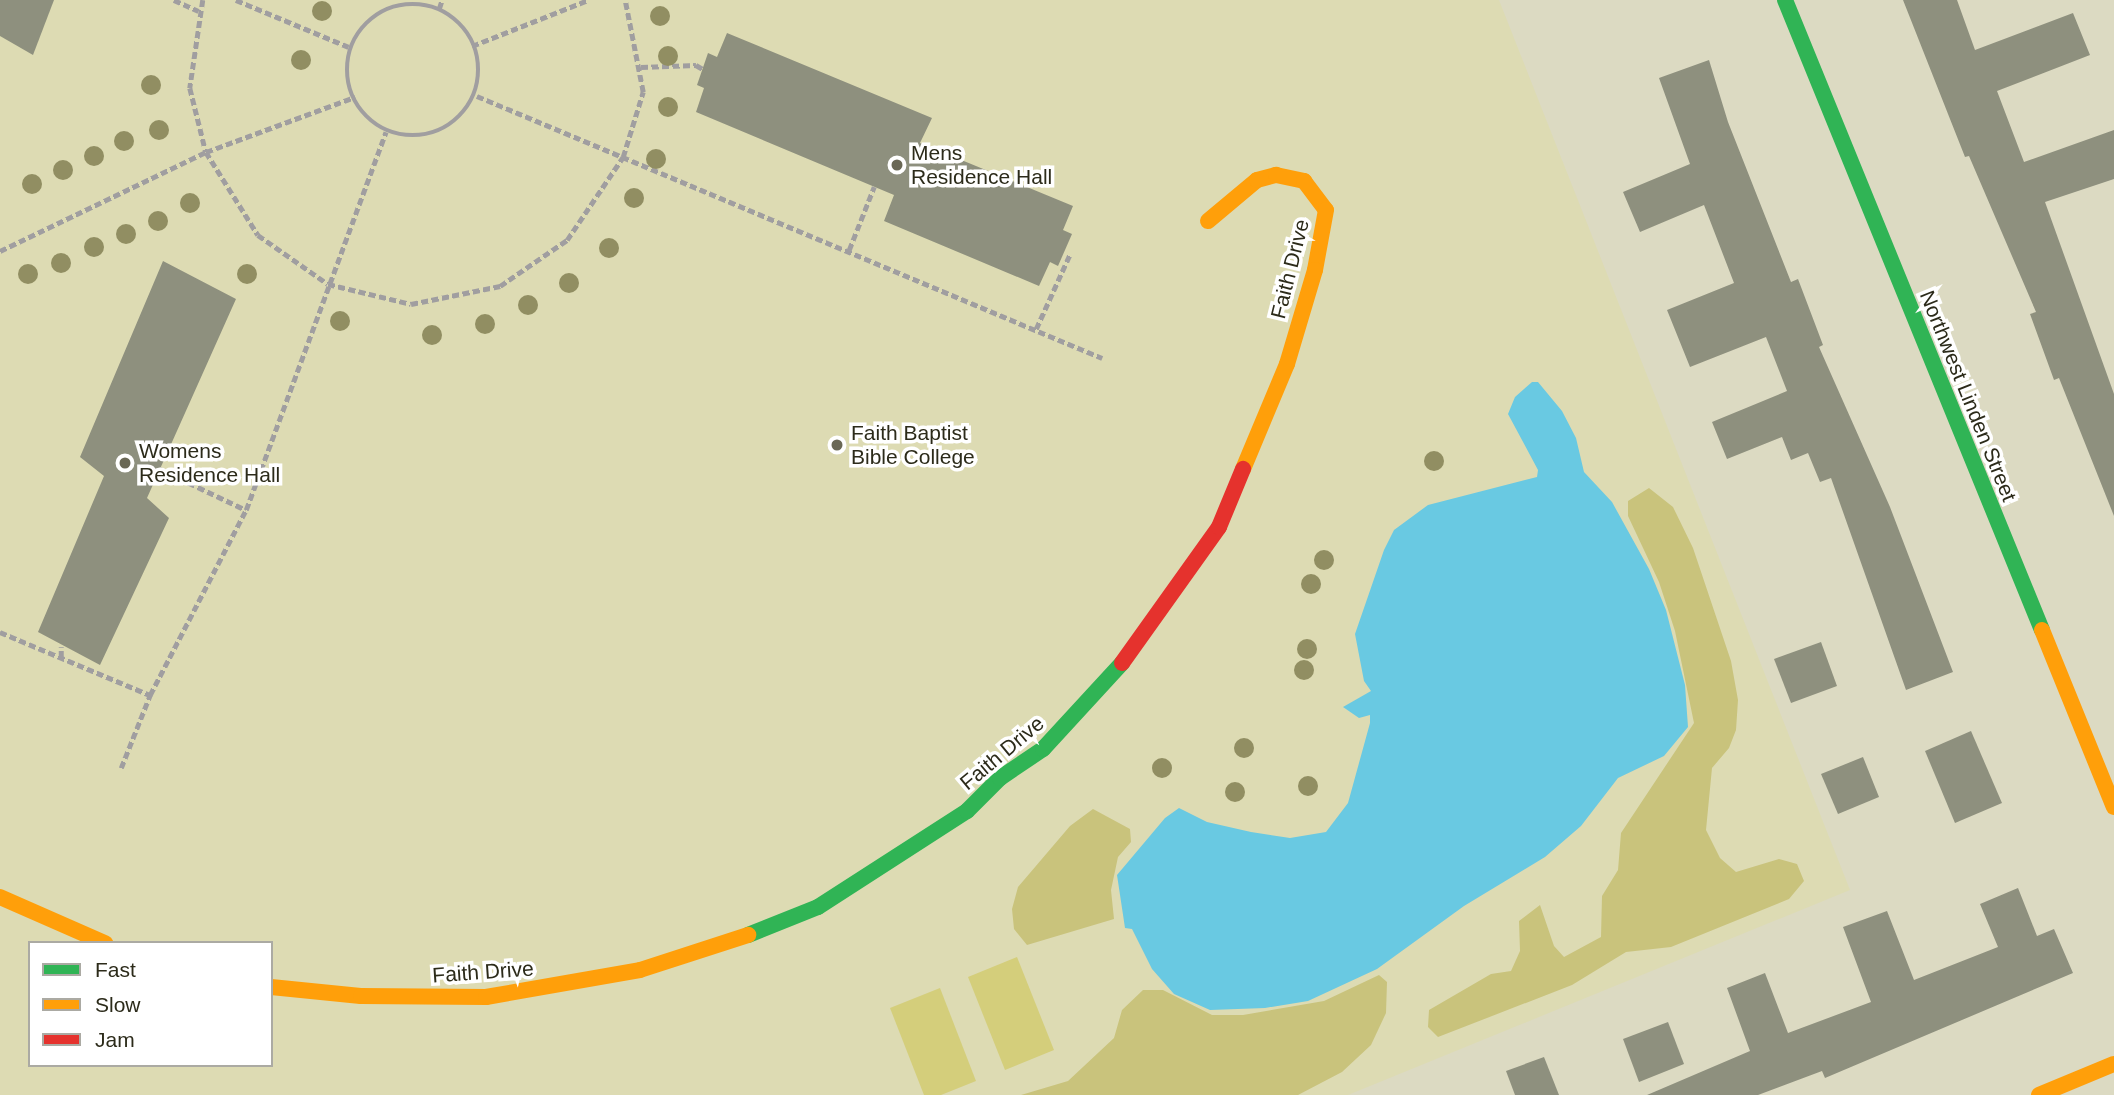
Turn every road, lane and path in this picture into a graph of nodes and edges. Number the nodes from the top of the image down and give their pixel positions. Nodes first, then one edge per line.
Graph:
1 (174, 0) edge
2 (203, 0) edge
3 (236, 0) edge
4 (442, 0) edge
5 (588, 0) edge
6 (625, 0) edge
7 (1785, 0) edge
8 (439, 9) junction
9 (199, 11) junction
10 (472, 46) junction
11 (349, 47) junction
12 (641, 67) junction
13 (703, 69) dead end
14 (477, 96) junction
15 (355, 97) junction
16 (386, 132) junction
17 (206, 152) junction
18 (623, 157) junction
19 (874, 187) dead end
20 (1208, 221) dead end
21 (849, 250) junction
22 (0, 251) edge
23 (1070, 254) dead end
24 (328, 284) junction
25 (1036, 329) junction
26 (1102, 358) dead end
27 (160, 469) dead end
28 (246, 510) junction
29 (0, 632) edge
30 (61, 647) dead end
31 (61, 658) junction
32 (150, 695) junction
33 (121, 768) dead end
34 (2114, 807) edge
35 (0, 897) edge
36 (100, 941) edge
37 (273, 987) edge
38 (2114, 1064) edge
39 (2039, 1095) edge

1 - 9 path
2 - 9 path
3 - 11 path
4 - 8 path
5 - 10 path
6 - 12 path
7 - 34 street, Northwest Linden Street
8 - 10 path
8 - 11 path
9 - 17 path
10 - 14 path
11 - 15 path
12 - 13 path
12 - 18 path
14 - 16 path
14 - 18 path
15 - 16 path
15 - 17 path
16 - 24 path
17 - 22 path
17 - 24 path
18 - 21 path
18 - 24 path
19 - 21 path
20 - 37 street, Faith Drive
21 - 25 path
23 - 25 path
24 - 28 path
25 - 26 path
27 - 28 path
28 - 32 path
29 - 31 path
30 - 31 path
31 - 32 path
32 - 33 path
35 - 36 street
38 - 39 street

